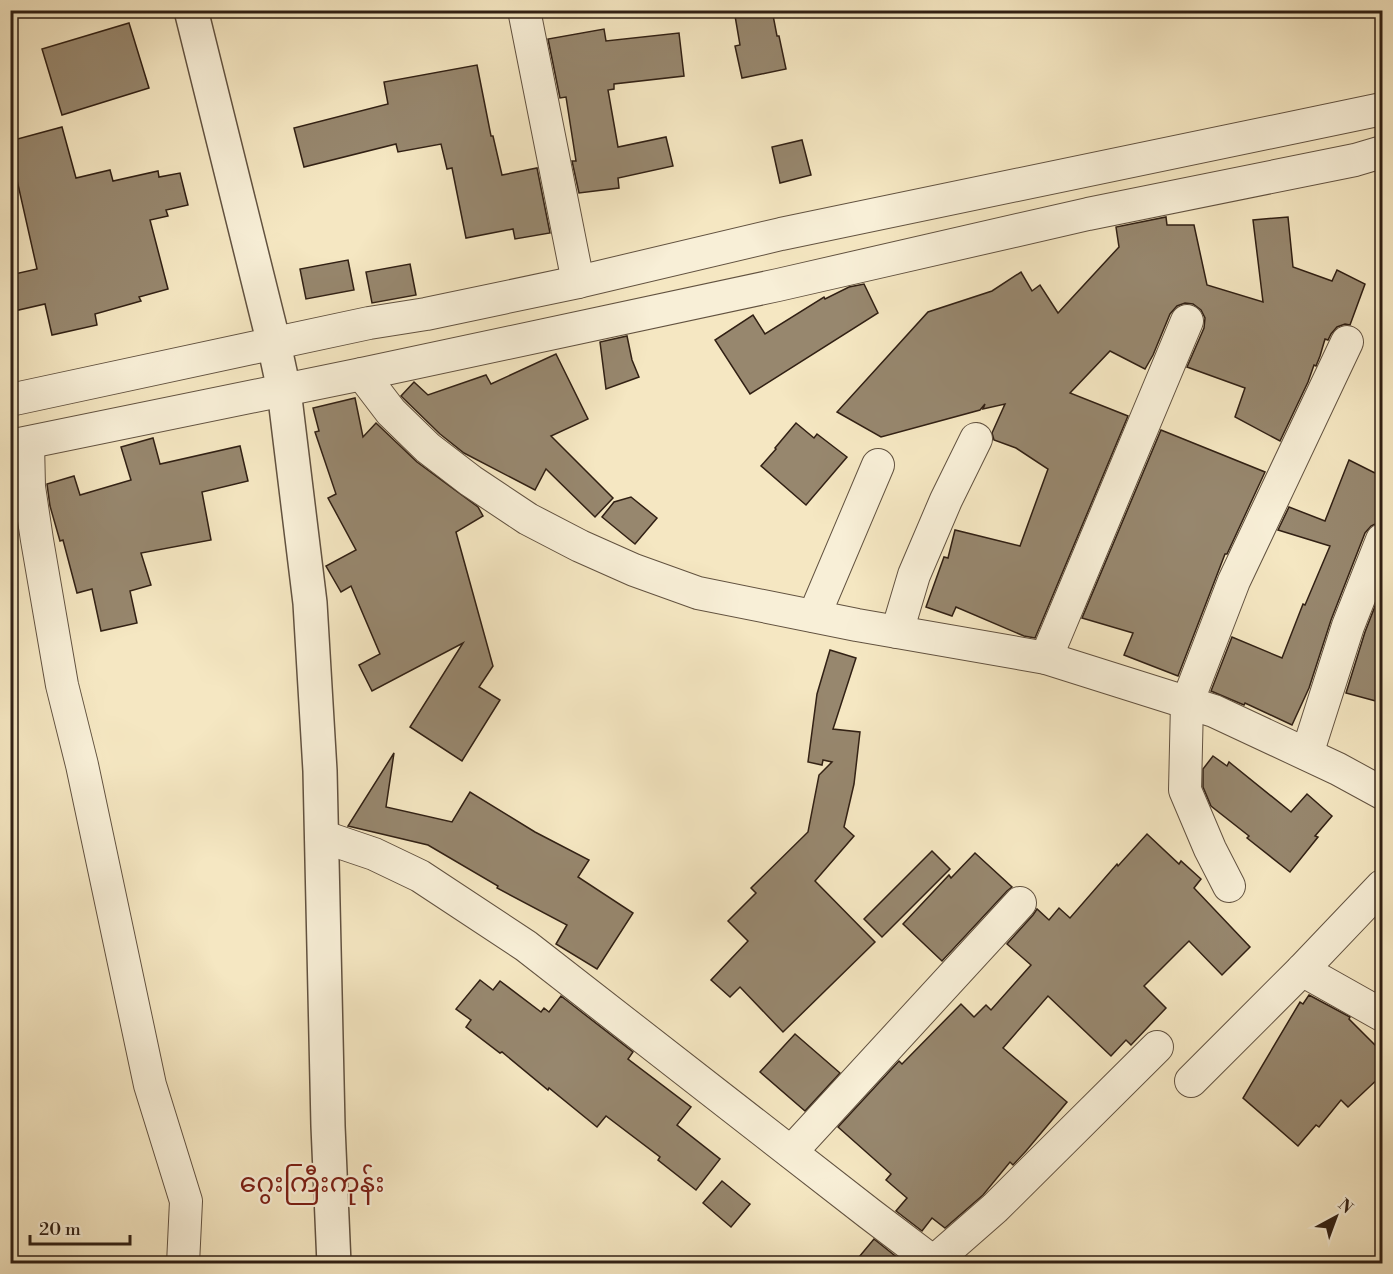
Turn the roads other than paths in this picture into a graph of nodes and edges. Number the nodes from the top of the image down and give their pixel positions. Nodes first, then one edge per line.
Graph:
1 (191, 10) edge
2 (524, 10) edge
3 (1383, 109) edge
4 (1346, 116) junction
5 (1369, 156) edge
6 (578, 282) junction
7 (1187, 321) dead end
8 (1347, 342) dead end
9 (279, 368) junction
10 (362, 374) junction
11 (10, 400) edge
12 (976, 440) dead end
13 (19, 445) edge
14 (878, 465) dead end
15 (1383, 540) edge
16 (814, 616) junction
17 (897, 632) junction
18 (1046, 658) junction
19 (1187, 703) junction
20 (1307, 754) junction
21 (1383, 793) edge
22 (321, 836) junction
23 (1229, 885) dead end
24 (1383, 886) edge
25 (1020, 903) dead end
26 (1302, 970) junction
27 (1383, 1016) edge
28 (1157, 1047) dead end
29 (1191, 1081) dead end
30 (791, 1152) junction
31 (932, 1262) edge
32 (183, 1263) edge
33 (334, 1263) edge

1 - 9 street
2 - 6 street
3 - 4 street
4 - 5 street
4 - 6 street
5 - 10 street
6 - 9 street
7 - 18 street
8 - 19 street
9 - 10 street
9 - 11 street
9 - 13 street
9 - 22 street
10 - 16 street
12 - 17 street
13 - 32 street
14 - 16 street
15 - 20 street
16 - 17 street
17 - 18 street
18 - 19 street
19 - 20 street
19 - 23 street
20 - 21 street
22 - 30 street
22 - 33 street
24 - 26 street
25 - 30 street
26 - 27 street
26 - 29 street
28 - 31 street
30 - 31 street

